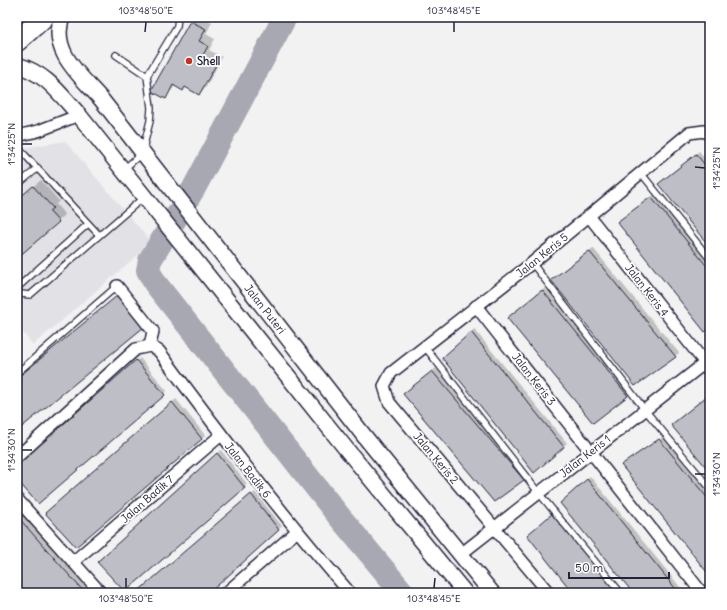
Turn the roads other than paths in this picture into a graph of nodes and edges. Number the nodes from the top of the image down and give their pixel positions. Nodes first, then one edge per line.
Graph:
1 (44, 17) edge
2 (62, 17) edge
3 (178, 17) edge
4 (17, 42) edge
5 (116, 55) dead end
6 (17, 65) edge
7 (147, 76) junction
8 (79, 115) junction
9 (707, 133) edge
10 (17, 136) edge
11 (17, 151) edge
12 (142, 153) junction
13 (38, 168) junction
14 (123, 170) junction
15 (641, 173) junction
16 (17, 185) edge
17 (148, 202) junction
18 (589, 216) junction
19 (88, 224) junction
20 (99, 235) junction
21 (710, 259) edge
22 (532, 263) junction
23 (117, 286) joint
24 (17, 290) edge
25 (476, 306) junction
26 (150, 346) junction
27 (425, 347) junction
28 (708, 361) edge
29 (17, 373) edge
30 (384, 386) joint
31 (645, 410) junction
32 (221, 435) junction
33 (365, 436) junction
34 (347, 450) junction
35 (591, 452) junction
36 (17, 457) edge
37 (710, 488) edge
38 (538, 492) junction
39 (17, 499) edge
40 (495, 527) junction
41 (296, 532) junction
42 (461, 554) junction
43 (73, 562) junction
44 (101, 593) edge
45 (226, 593) edge
46 (350, 593) edge
47 (465, 593) edge
48 (492, 593) edge
49 (549, 593) edge
50 (621, 593) edge
51 (702, 593) edge

1 - 4 highway
2 - 12 main road, Jalan Puteri
3 - 7 lane
5 - 7 lane
6 - 8 main road
7 - 12 lane
8 - 10 street
8 - 14 main road
9 - 15 street, Jalan Keris 5
11 - 13 lane
12 - 14 lane
12 - 33 main road, Jalan Puteri
13 - 16 lane
13 - 19 lane
14 - 17 main road
15 - 18 street, Jalan Keris 5
15 - 21 lane
17 - 20 lane
17 - 34 main road
18 - 22 street, Jalan Keris 5
18 - 28 street, Jalan Keris 4
19 - 20 lane
19 - 24 lane
20 - 24 lane
22 - 25 street, Jalan Keris 5
22 - 31 lane
23 - 26 street
23 - 29 lane
25 - 27 street, Jalan Keris 5
25 - 35 street, Jalan Keris 3
26 - 32 street, Jalan Badik 6
26 - 36 street
27 - 30 street, Jalan Keris 5
27 - 38 lane
28 - 31 street, Jalan Keris 1
30 - 40 street, Jalan Keris 2
31 - 35 street, Jalan Keris 1
31 - 37 lane
32 - 41 street, Jalan Badik 6
32 - 43 street, Jalan Badik 7
33 - 34 main road
33 - 42 main road, Jalan Puteri
34 - 47 main road
35 - 38 street, Jalan Keris 1
35 - 51 street, Jalan Keris 3
38 - 40 street, Jalan Keris 1
38 - 50 lane
39 - 43 street
40 - 42 street, Jalan Keris 1
40 - 49 street, Jalan Keris 2
41 - 45 street
41 - 46 street, Jalan Badik 6
42 - 48 main road, Jalan Puteri
43 - 44 street

